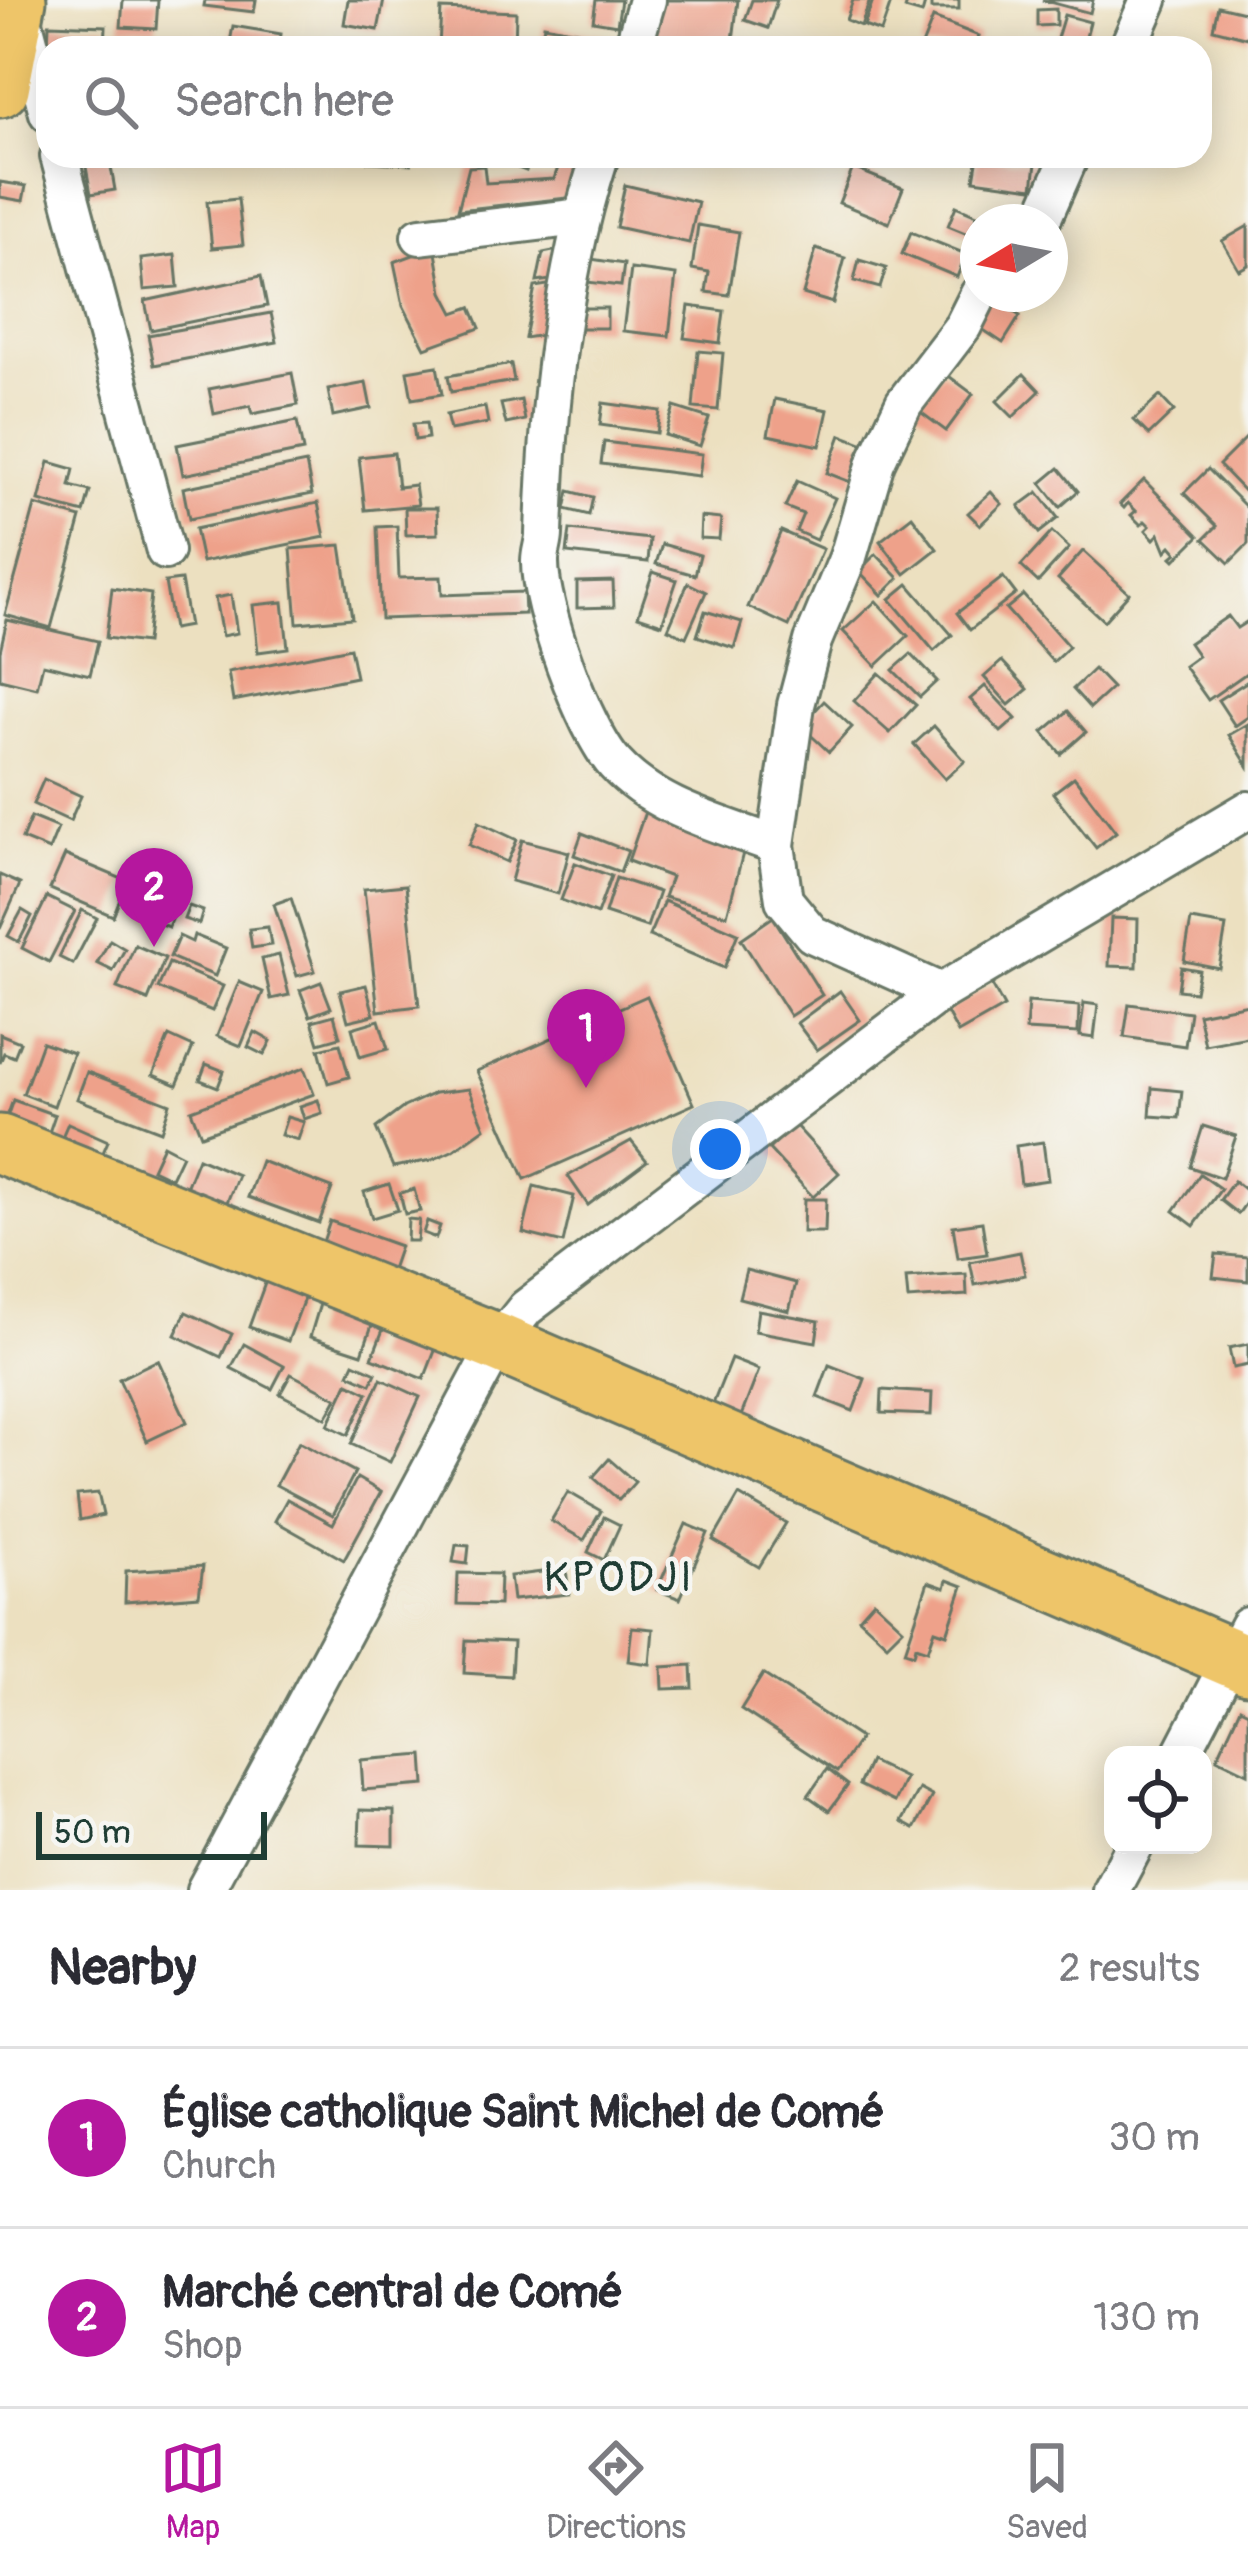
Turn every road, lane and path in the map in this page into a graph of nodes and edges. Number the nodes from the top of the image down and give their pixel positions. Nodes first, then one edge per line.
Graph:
1 (17, 0) edge
2 (647, 0) edge
3 (1149, 0) edge
4 (636, 36) edge
5 (1133, 36) edge
6 (36, 69) edge
7 (0, 88) edge
8 (62, 168) edge
9 (596, 168) edge
10 (1065, 168) edge
11 (1049, 204) edge
12 (580, 217) junction
13 (421, 236) dead end
14 (970, 312) edge
15 (165, 551) dead end
16 (1248, 810) edge
17 (776, 845) junction
18 (940, 992) junction
19 (0, 1144) edge
20 (498, 1343) junction
21 (1242, 1650) edge
22 (1186, 1746) edge
23 (1130, 1854) edge
24 (205, 1890) edge
25 (1112, 1890) edge

1 - 6 street
1 - 7 main road
2 - 4 street
3 - 5 street
8 - 15 street
9 - 12 street
10 - 11 street
12 - 13 street
12 - 17 street
14 - 17 street
16 - 18 street
17 - 18 street
18 - 20 street
19 - 20 main road
20 - 21 main road
20 - 24 street
21 - 22 street
23 - 25 street

